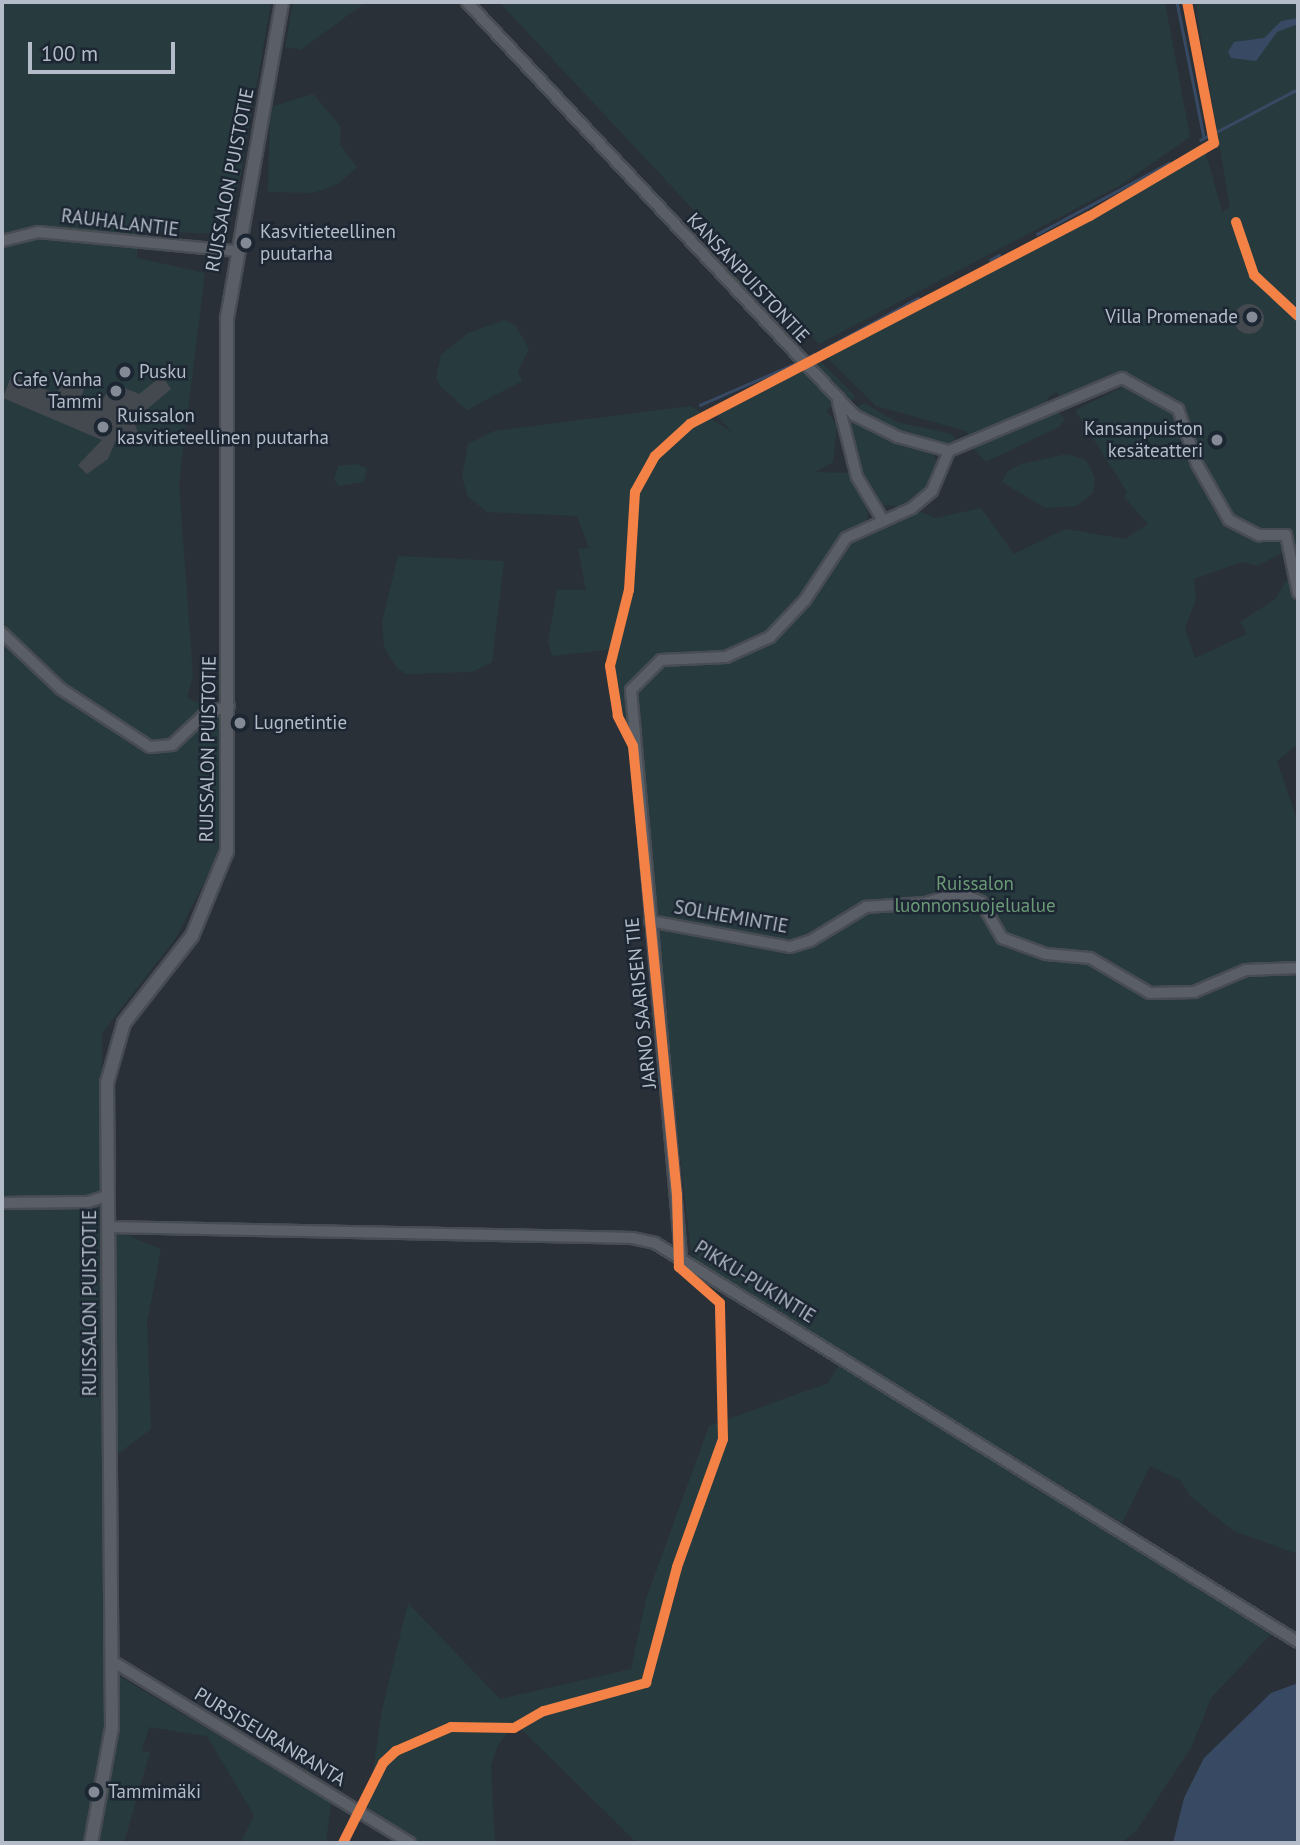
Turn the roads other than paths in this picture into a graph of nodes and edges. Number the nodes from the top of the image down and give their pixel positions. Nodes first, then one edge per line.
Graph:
1 (282, 2) edge
2 (467, 2) edge
3 (2, 240) edge
4 (234, 251) junction
5 (838, 402) junction
6 (949, 451) junction
7 (881, 517) junction
8 (1298, 593) edge
9 (2, 634) edge
10 (229, 706) junction
11 (650, 921) junction
12 (1298, 968) edge
13 (109, 1195) junction
14 (2, 1203) edge
15 (109, 1227) junction
16 (681, 1256) junction
17 (1298, 1642) edge
18 (112, 1661) junction
19 (91, 1843) edge
20 (410, 1843) edge

1 - 4 street, RUISSALON PUISTOTIE
2 - 5 street, KANSANPUISTONTIE
3 - 4 street, RAUHALANTIE
4 - 10 street, RUISSALON PUISTOTIE
5 - 6 street, KANSANPUISTONTIE
5 - 7 street
6 - 7 street, JARNO SAARISEN TIE
6 - 8 street
7 - 11 street, JARNO SAARISEN TIE
9 - 10 street
10 - 13 street, RUISSALON PUISTOTIE
11 - 12 street, SOLHEMINTIE
11 - 16 street, JARNO SAARISEN TIE
13 - 14 street
13 - 15 street, RUISSALON PUISTOTIE
15 - 16 street, PIKKU-PUKINTIE
15 - 18 street, RUISSALON PUISTOTIE
16 - 17 street, PIKKU-PUKINTIE
18 - 19 street, RUISSALON PUISTOTIE
18 - 20 street, PURSISEURANRANTA

